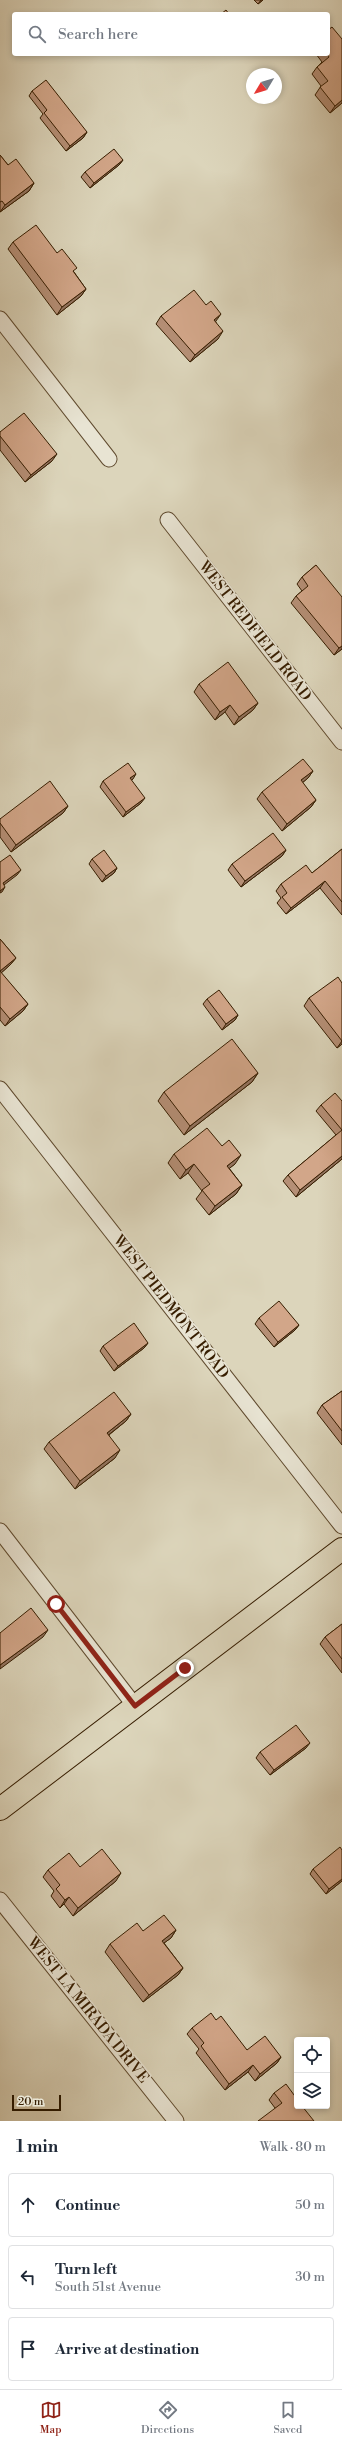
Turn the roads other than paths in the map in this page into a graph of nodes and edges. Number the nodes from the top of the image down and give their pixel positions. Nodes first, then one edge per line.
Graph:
1 (0, 319) edge
2 (110, 459) dead end
3 (168, 520) dead end
4 (342, 742) edge
5 (0, 1089) edge
6 (342, 1526) edge
7 (0, 1531) edge
8 (342, 1549) edge
9 (135, 1706) junction
10 (0, 1809) edge
11 (0, 1900) edge
12 (176, 2121) edge

1 - 2 street
3 - 4 street, WEST REDFIELD ROAD
5 - 6 street, WEST PIEDMONT ROAD
7 - 9 street
8 - 9 main road
9 - 10 main road
11 - 12 street, WEST LA MIRADA DRIVE

